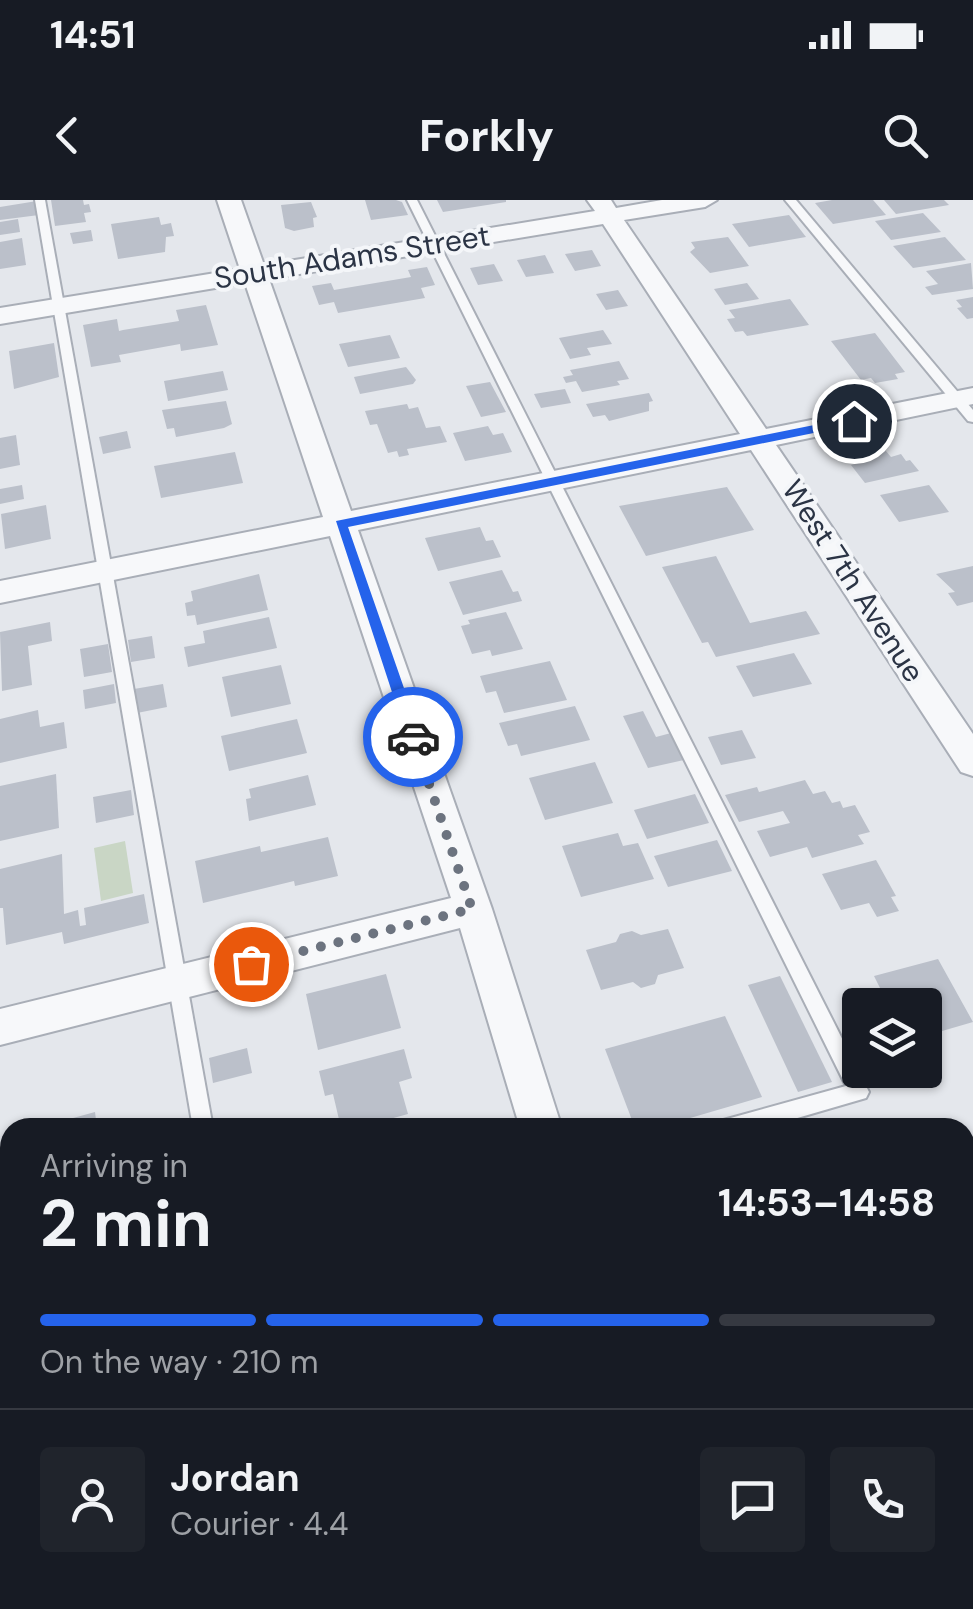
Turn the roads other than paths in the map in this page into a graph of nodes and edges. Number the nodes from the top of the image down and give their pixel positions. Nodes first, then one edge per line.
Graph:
1 (40, 200) edge
2 (229, 200) edge
3 (412, 200) edge
4 (705, 200) edge
5 (790, 200) edge
6 (604, 207) edge
7 (434, 244) junction
8 (254, 273) junction
9 (60, 306) junction
10 (0, 316) edge
11 (968, 405) edge
12 (760, 440) junction
13 (552, 482) junction
14 (341, 524) junction
15 (108, 571) junction
16 (0, 592) edge
17 (973, 762) edge
18 (472, 909) junction
19 (179, 982) junction
20 (0, 1026) edge
21 (201, 1118) edge
22 (539, 1118) edge
23 (763, 1118) edge

1 - 9 lane
2 - 8 street
3 - 7 lane
4 - 6 street, South Adams Street
5 - 11 lane
6 - 7 street, South Adams Street
6 - 12 street, West 7th Avenue
7 - 8 street, South Adams Street
7 - 13 lane
8 - 9 street, South Adams Street
8 - 14 street
9 - 10 street, South Adams Street
9 - 15 lane
11 - 12 street
12 - 13 street
12 - 17 street, West 7th Avenue
13 - 14 street
13 - 23 lane
14 - 15 street
14 - 18 street
15 - 16 street
15 - 19 lane
18 - 19 street
18 - 22 street
19 - 20 street
19 - 21 lane

